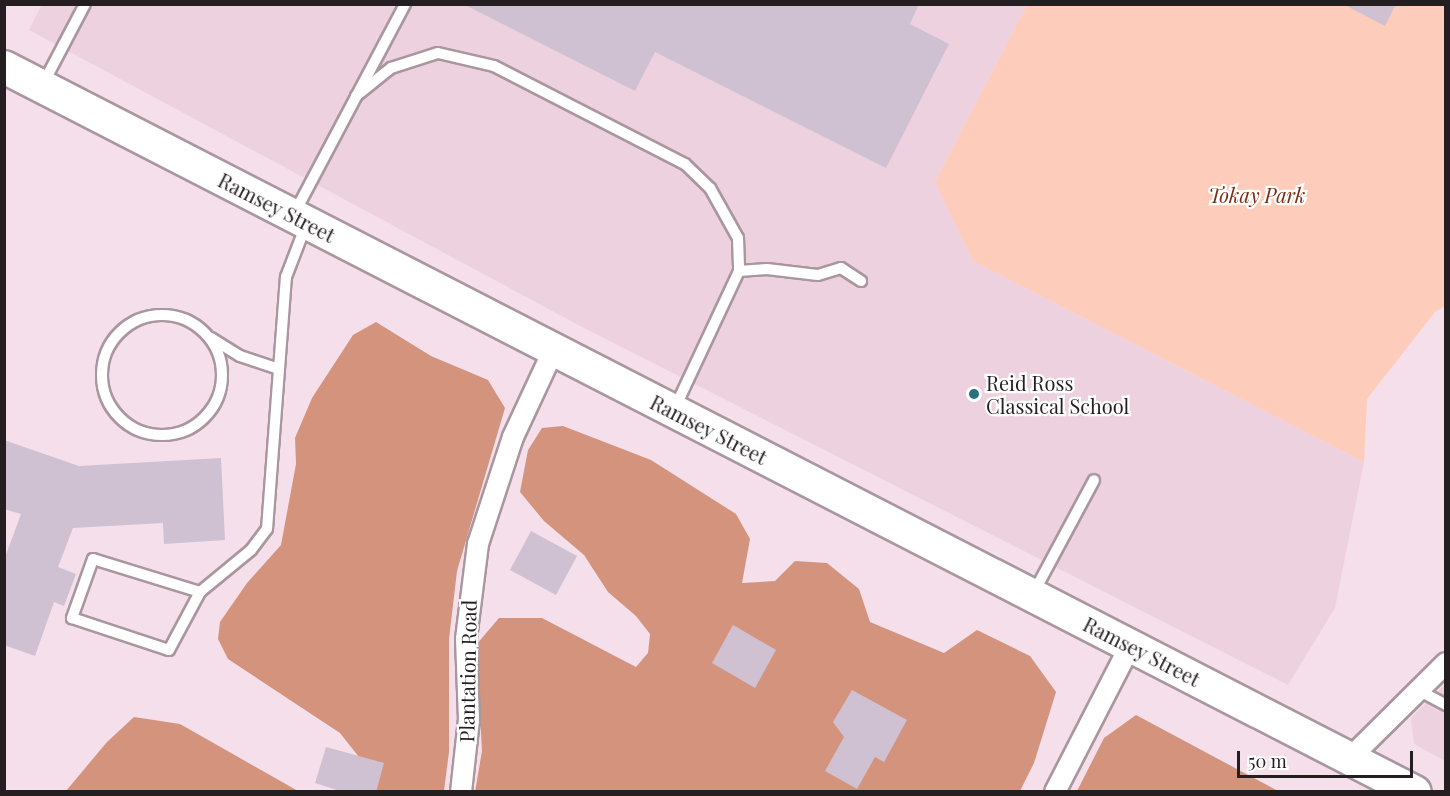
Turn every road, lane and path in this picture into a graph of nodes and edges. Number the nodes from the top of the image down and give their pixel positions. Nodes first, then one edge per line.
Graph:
1 (85, 4) edge
2 (405, 4) edge
3 (4, 67) edge
4 (41, 86) junction
5 (356, 96) junction
6 (300, 219) junction
7 (739, 271) junction
8 (861, 280) dead end
9 (208, 336) junction
10 (554, 349) junction
11 (279, 369) junction
12 (674, 411) junction
13 (1094, 480) dead end
14 (200, 592) junction
15 (1032, 595) junction
16 (1130, 646) junction
17 (1446, 663) edge
18 (1418, 690) junction
19 (1446, 705) edge
20 (1350, 758) junction
21 (1401, 789) edge
22 (461, 792) edge
23 (1055, 792) edge

1 - 4 lane
2 - 5 lane
3 - 4 main road, Ramsey Street
4 - 6 main road, Ramsey Street
5 - 6 lane
5 - 7 lane
6 - 10 main road, Ramsey Street
6 - 11 lane
7 - 8 lane
7 - 12 lane
9 - 9 lane
9 - 11 lane
10 - 12 main road, Ramsey Street
10 - 22 street, Plantation Road
11 - 14 lane
12 - 15 main road, Ramsey Street
13 - 15 lane
14 - 14 lane
15 - 16 main road, Ramsey Street
16 - 20 main road, Ramsey Street
16 - 23 street
17 - 18 street
18 - 19 lane
18 - 20 street
20 - 21 main road, Ramsey Street

